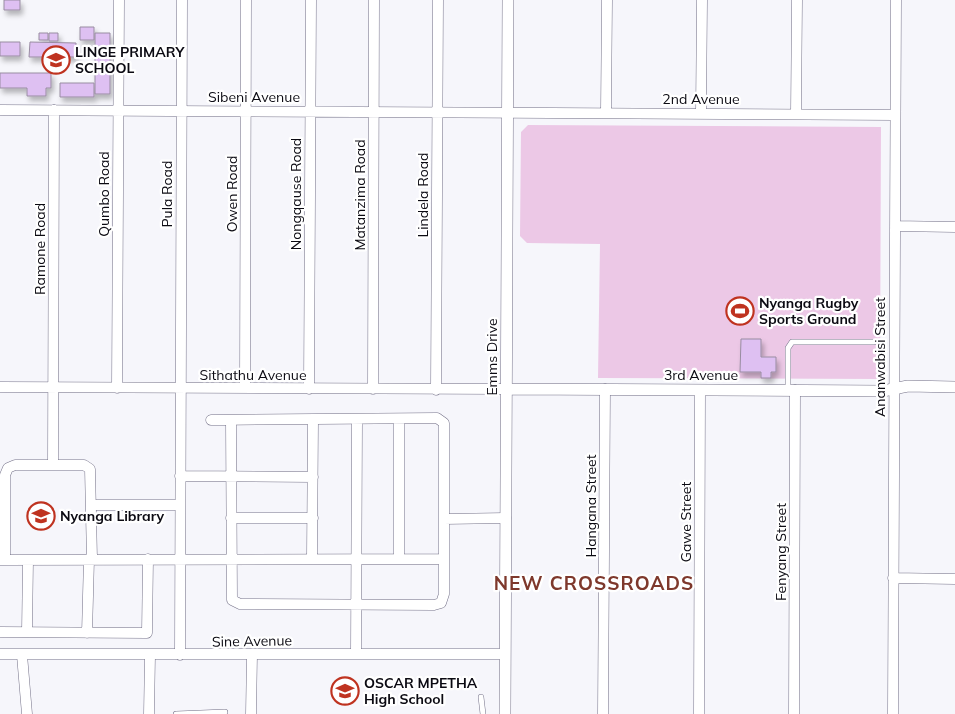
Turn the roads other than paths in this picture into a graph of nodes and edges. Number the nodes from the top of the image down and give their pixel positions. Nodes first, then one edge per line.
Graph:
1 (119, 0) edge
2 (182, 0) edge
3 (246, 0) edge
4 (311, 0) edge
5 (374, 0) edge
6 (438, 0) edge
7 (508, 0) edge
8 (607, 0) edge
9 (702, 0) edge
10 (797, 0) edge
11 (896, 0) edge
12 (0, 110) edge
13 (54, 110) junction
14 (118, 110) junction
15 (182, 110) junction
16 (246, 111) junction
17 (310, 111) junction
18 (374, 111) junction
19 (438, 111) junction
20 (508, 112) junction
21 (606, 112) junction
22 (701, 113) junction
23 (796, 114) junction
24 (895, 115) junction
25 (895, 226) junction
26 (955, 227) edge
27 (874, 342) dead end
28 (0, 387) edge
29 (53, 387) junction
30 (955, 387) edge
31 (117, 388) junction
32 (180, 388) junction
33 (245, 388) junction
34 (309, 389) junction
35 (372, 389) junction
36 (507, 389) junction
37 (605, 389) junction
38 (894, 389) junction
39 (436, 390) junction
40 (700, 390) junction
41 (791, 390) junction
42 (399, 419) junction
43 (211, 420) dead end
44 (231, 420) junction
45 (313, 420) junction
46 (356, 420) junction
47 (53, 465) junction
48 (180, 476) junction
49 (231, 476) junction
50 (313, 477) junction
51 (2, 498) edge
52 (180, 505) junction
53 (92, 506) junction
54 (231, 518) junction
55 (312, 518) junction
56 (506, 518) junction
57 (444, 519) junction
58 (90, 559) junction
59 (148, 559) junction
60 (356, 559) junction
61 (399, 559) junction
62 (444, 559) junction
63 (2, 560) edge
64 (28, 560) junction
65 (181, 560) junction
66 (230, 560) junction
67 (312, 560) junction
68 (893, 578) junction
69 (955, 579) edge
70 (356, 604) junction
71 (0, 632) edge
72 (27, 632) junction
73 (87, 633) junction
74 (0, 654) edge
75 (22, 654) junction
76 (252, 654) junction
77 (356, 654) junction
78 (505, 654) junction
79 (150, 655) junction
80 (180, 656) junction
81 (481, 697) dead end
82 (225, 712) dead end
83 (27, 714) edge
84 (149, 714) edge
85 (176, 714) edge
86 (251, 714) edge
87 (483, 714) edge
88 (505, 714) edge
89 (603, 714) edge
90 (699, 714) edge
91 (794, 714) edge
92 (893, 714) edge

1 - 14 street, Qumbo Road
2 - 15 street, Pula Road
3 - 16 street, Owen Road
4 - 17 street, Nongqause Road
5 - 18 street, Matanzima Road
6 - 19 street, Lindela Road
7 - 20 street, Emms Drive
8 - 21 street
9 - 22 street
10 - 23 street
11 - 24 street, Ananwabisi Street
12 - 13 street, Sibeni Avenue
13 - 14 street, Sibeni Avenue
13 - 29 street, Ramone Road
14 - 15 street, Sibeni Avenue
14 - 31 street, Qumbo Road
15 - 16 street, Sibeni Avenue
15 - 32 street, Pula Road
16 - 17 street, Sibeni Avenue
16 - 33 street, Owen Road
17 - 18 street, Sibeni Avenue
17 - 34 street, Nongqause Road
18 - 19 street, Sibeni Avenue
18 - 35 street, Matanzima Road
19 - 20 street, Sibeni Avenue
19 - 39 street, Lindela Road
20 - 21 street, 2nd Avenue
20 - 36 street, Emms Drive
21 - 22 street, 2nd Avenue
22 - 23 street, 2nd Avenue
23 - 24 street, 2nd Avenue
24 - 25 street, Ananwabisi Street
25 - 26 street
25 - 38 street, Ananwabisi Street
27 - 41 lane
28 - 29 street, Sithathu Avenue
29 - 31 street, Sithathu Avenue
29 - 47 street, Ramone Road
30 - 38 street, 3rd Avenue
31 - 32 street, Sithathu Avenue
32 - 33 street, Sithathu Avenue
32 - 48 street, Pula Road
33 - 34 street, Sithathu Avenue
34 - 35 street, Sithathu Avenue
35 - 39 street, Sithathu Avenue
36 - 37 street, 3rd Avenue
36 - 39 street, Sithathu Avenue
36 - 56 street, Emms Drive
37 - 40 street, 3rd Avenue
37 - 89 street, Hangana Street
38 - 41 street, 3rd Avenue
38 - 68 street, Ananwabisi Street
40 - 41 street, 3rd Avenue
40 - 90 street, Gawe Street
41 - 91 street, Fenyang Street
42 - 46 street
42 - 57 street
42 - 61 street
43 - 44 street
44 - 45 street
44 - 49 street
45 - 46 street
45 - 50 street
46 - 60 street
47 - 51 street
47 - 53 street
48 - 49 street
48 - 52 street, Pula Road
49 - 50 street
49 - 54 street
50 - 55 street
51 - 63 street
52 - 53 street
52 - 65 street, Pula Road
53 - 58 street
54 - 55 street
54 - 66 street
55 - 67 street
56 - 57 street
56 - 78 street, Emms Drive
57 - 62 street
58 - 59 street
58 - 64 street
58 - 73 street
59 - 65 street
59 - 73 street
60 - 61 street
60 - 67 street
60 - 70 street
61 - 62 street
62 - 70 street
63 - 64 street
64 - 72 street
65 - 66 street
65 - 80 street, Pula Road
66 - 67 street
66 - 70 street
68 - 69 street
68 - 92 street, Ananwabisi Street
70 - 77 street
71 - 72 street
72 - 73 street
74 - 75 street, Sine Avenue
75 - 79 street, Sine Avenue
75 - 83 street
76 - 77 street, Sine Avenue
76 - 80 street, Sine Avenue
76 - 86 street
77 - 78 street, Sine Avenue
78 - 88 street, Emms Drive
79 - 80 street, Sine Avenue
79 - 84 street
81 - 87 lane
82 - 85 lane

